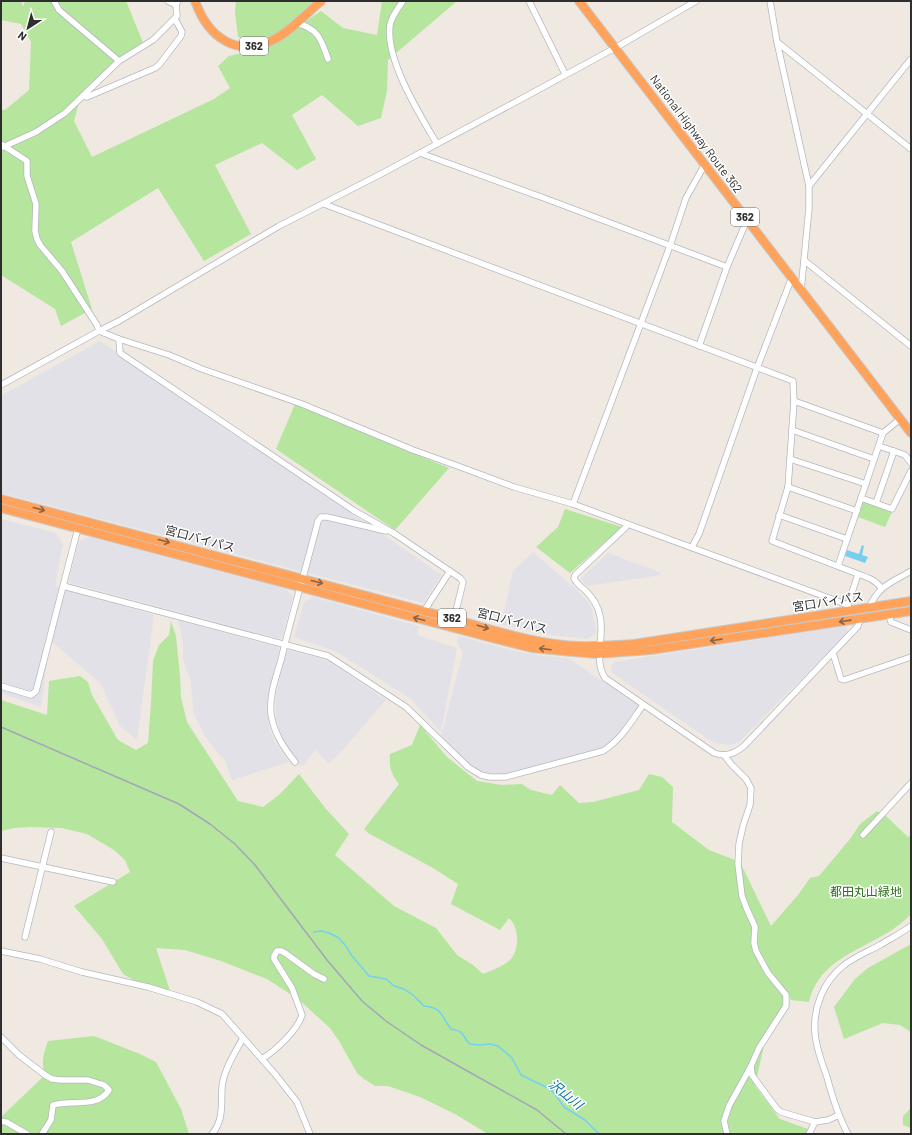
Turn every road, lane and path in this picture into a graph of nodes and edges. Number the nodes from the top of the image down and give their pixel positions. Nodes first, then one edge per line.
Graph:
1 (54, 1) edge
2 (168, 1) edge
3 (195, 1) edge
4 (321, 1) edge
5 (403, 1) edge
6 (529, 1) edge
7 (579, 1) edge
8 (696, 1) edge
9 (770, 1) edge
10 (177, 3) edge
11 (175, 19) junction
12 (296, 23) junction
13 (777, 42) junction
14 (615, 48) junction
15 (911, 58) edge
16 (328, 59) dead end
17 (119, 61) junction
18 (564, 74) junction
19 (83, 96) junction
20 (523, 98) junction
21 (524, 105) dead end
22 (867, 114) junction
23 (438, 144) junction
24 (2, 146) edge
25 (911, 149) edge
26 (420, 153) junction
27 (705, 164) junction
28 (810, 186) junction
29 (324, 204) junction
30 (747, 220) junction
31 (670, 246) junction
32 (805, 261) junction
33 (727, 267) junction
34 (792, 277) junction
35 (801, 291) junction
36 (641, 323) junction
37 (98, 331) junction
38 (119, 339) junction
39 (699, 346) junction
40 (911, 346) edge
41 (757, 368) junction
42 (1, 385) edge
43 (794, 401) junction
44 (900, 419) junction
45 (792, 430) junction
46 (883, 432) junction
47 (911, 433) edge
48 (879, 446) junction
49 (894, 451) junction
50 (790, 459) junction
51 (874, 459) junction
52 (911, 463) edge
53 (911, 471) edge
54 (866, 484) junction
55 (788, 487) junction
56 (1, 498) edge
57 (861, 498) junction
58 (876, 503) junction
59 (573, 504) junction
60 (1, 508) edge
61 (857, 511) junction
62 (779, 516) junction
63 (627, 524) junction
64 (78, 528) junction
65 (393, 533) junction
66 (847, 539) junction
67 (692, 547) junction
68 (838, 566) junction
69 (450, 571) junction
70 (911, 571) edge
71 (858, 574) junction
72 (303, 579) junction
73 (63, 586) junction
74 (301, 587) junction
75 (881, 588) junction
76 (911, 601) edge
77 (869, 608) junction
78 (424, 611) junction
79 (911, 611) edge
80 (889, 614) junction
81 (454, 618) junction
82 (860, 619) junction
83 (911, 630) edge
84 (284, 645) junction
85 (600, 649) junction
86 (833, 653) junction
87 (911, 657) edge
88 (1, 686) edge
89 (643, 705) junction
90 (724, 755) junction
91 (295, 762) dead end
92 (911, 783) edge
93 (51, 832) dead end
94 (863, 835) dead end
95 (1, 858) edge
96 (42, 867) junction
97 (113, 882) dead end
98 (911, 926) edge
99 (24, 936) dead end
100 (1, 951) edge
101 (8, 953) junction
102 (1, 957) edge
103 (324, 979) dead end
104 (1, 1037) edge
105 (243, 1038) junction
106 (262, 1059) junction
107 (751, 1066) junction
108 (839, 1115) junction
109 (1, 1121) edge
110 (815, 1122) junction
111 (27, 1134) edge
112 (42, 1134) edge
113 (212, 1134) edge
114 (310, 1134) edge
115 (727, 1134) edge
116 (809, 1134) edge
117 (848, 1134) edge

1 - 17 street
2 - 10 street
3 - 12 highway, 362
4 - 12 highway, 362
5 - 23 street
6 - 18 street
7 - 14 highway, National Highway Route 362 / 362
8 - 14 street
9 - 13 street
10 - 11 street
11 - 17 street
11 - 19 street
12 - 16 street
13 - 22 street
13 - 28 street
14 - 18 street
14 - 27 highway, National Highway Route 362 / 362
15 - 22 street
17 - 19 street
18 - 20 street
19 - 24 street
20 - 21 street
20 - 23 street
22 - 25 street
22 - 28 street
23 - 26 street
24 - 37 street
26 - 29 street
26 - 31 street
27 - 30 highway, National Highway Route 362 / 362
27 - 31 street
28 - 32 street
29 - 36 street
29 - 37 street
30 - 33 street
30 - 34 highway, National Highway Route 362 / 362
31 - 33 street
31 - 36 street
32 - 35 street
32 - 40 street
33 - 39 street
34 - 35 highway, National Highway Route 362 / 362
34 - 41 street
35 - 44 highway, National Highway Route 362 / 362
36 - 39 street
36 - 59 street
37 - 38 street
37 - 42 street
38 - 59 street
38 - 65 street
39 - 41 street
41 - 43 street
41 - 67 street
43 - 45 street
43 - 46 street
44 - 46 street
44 - 47 highway, National Highway Route 362 / 362
45 - 50 street
45 - 51 street
46 - 48 street
48 - 49 street
48 - 51 street
49 - 52 street
49 - 58 street
50 - 54 street
50 - 55 street
51 - 54 street
53 - 58 street
54 - 57 street
55 - 61 street
55 - 62 street
56 -> 72 highway, 宮口バイパス / 362
57 - 58 street
57 - 61 street
59 - 63 street
60 - 64 highway, 宮口バイパス / 362
61 - 66 street
62 - 66 street
62 - 68 street
63 - 67 street
63 - 85 street
64 - 73 street
64 - 74 highway, 宮口バイパス / 362
65 - 69 street
65 - 72 street
66 - 68 street
67 - 71 street
68 - 71 street
69 - 78 street
69 - 81 street
70 - 75 street
71 - 75 street
72 - 74 street
72 -> 78 highway, 宮口バイパス / 362
73 - 84 street
73 - 88 street
74 - 84 street
85 -> 74 highway, 宮口バイパス / 362
75 - 77 street
76 - 77 highway, 宮口バイパス / 362
77 - 85 highway, 宮口バイパス / 362
78 - 81 highway, 宮口バイパス / 362
79 - 80 highway, 宮口バイパス / 362
80 - 82 highway, 宮口バイパス / 362
80 - 83 street
81 -> 85 highway, 宮口バイパス / 362
82 -> 85 highway, 宮口バイパス / 362
82 - 86 street
84 - 89 street
84 - 91 street
85 - 89 street
86 - 87 street
86 - 90 street
89 - 90 street
90 - 107 street
92 - 94 street
93 - 96 street
95 - 96 street
96 - 97 street
96 - 99 street
98 - 108 street
100 - 101 street
101 - 102 street
101 - 105 street
103 - 106 street
104 - 112 street
105 - 106 street
105 - 113 street
106 - 114 street
107 - 110 street
107 - 115 street
108 - 110 street
108 - 117 street
109 - 111 street
110 - 116 street

